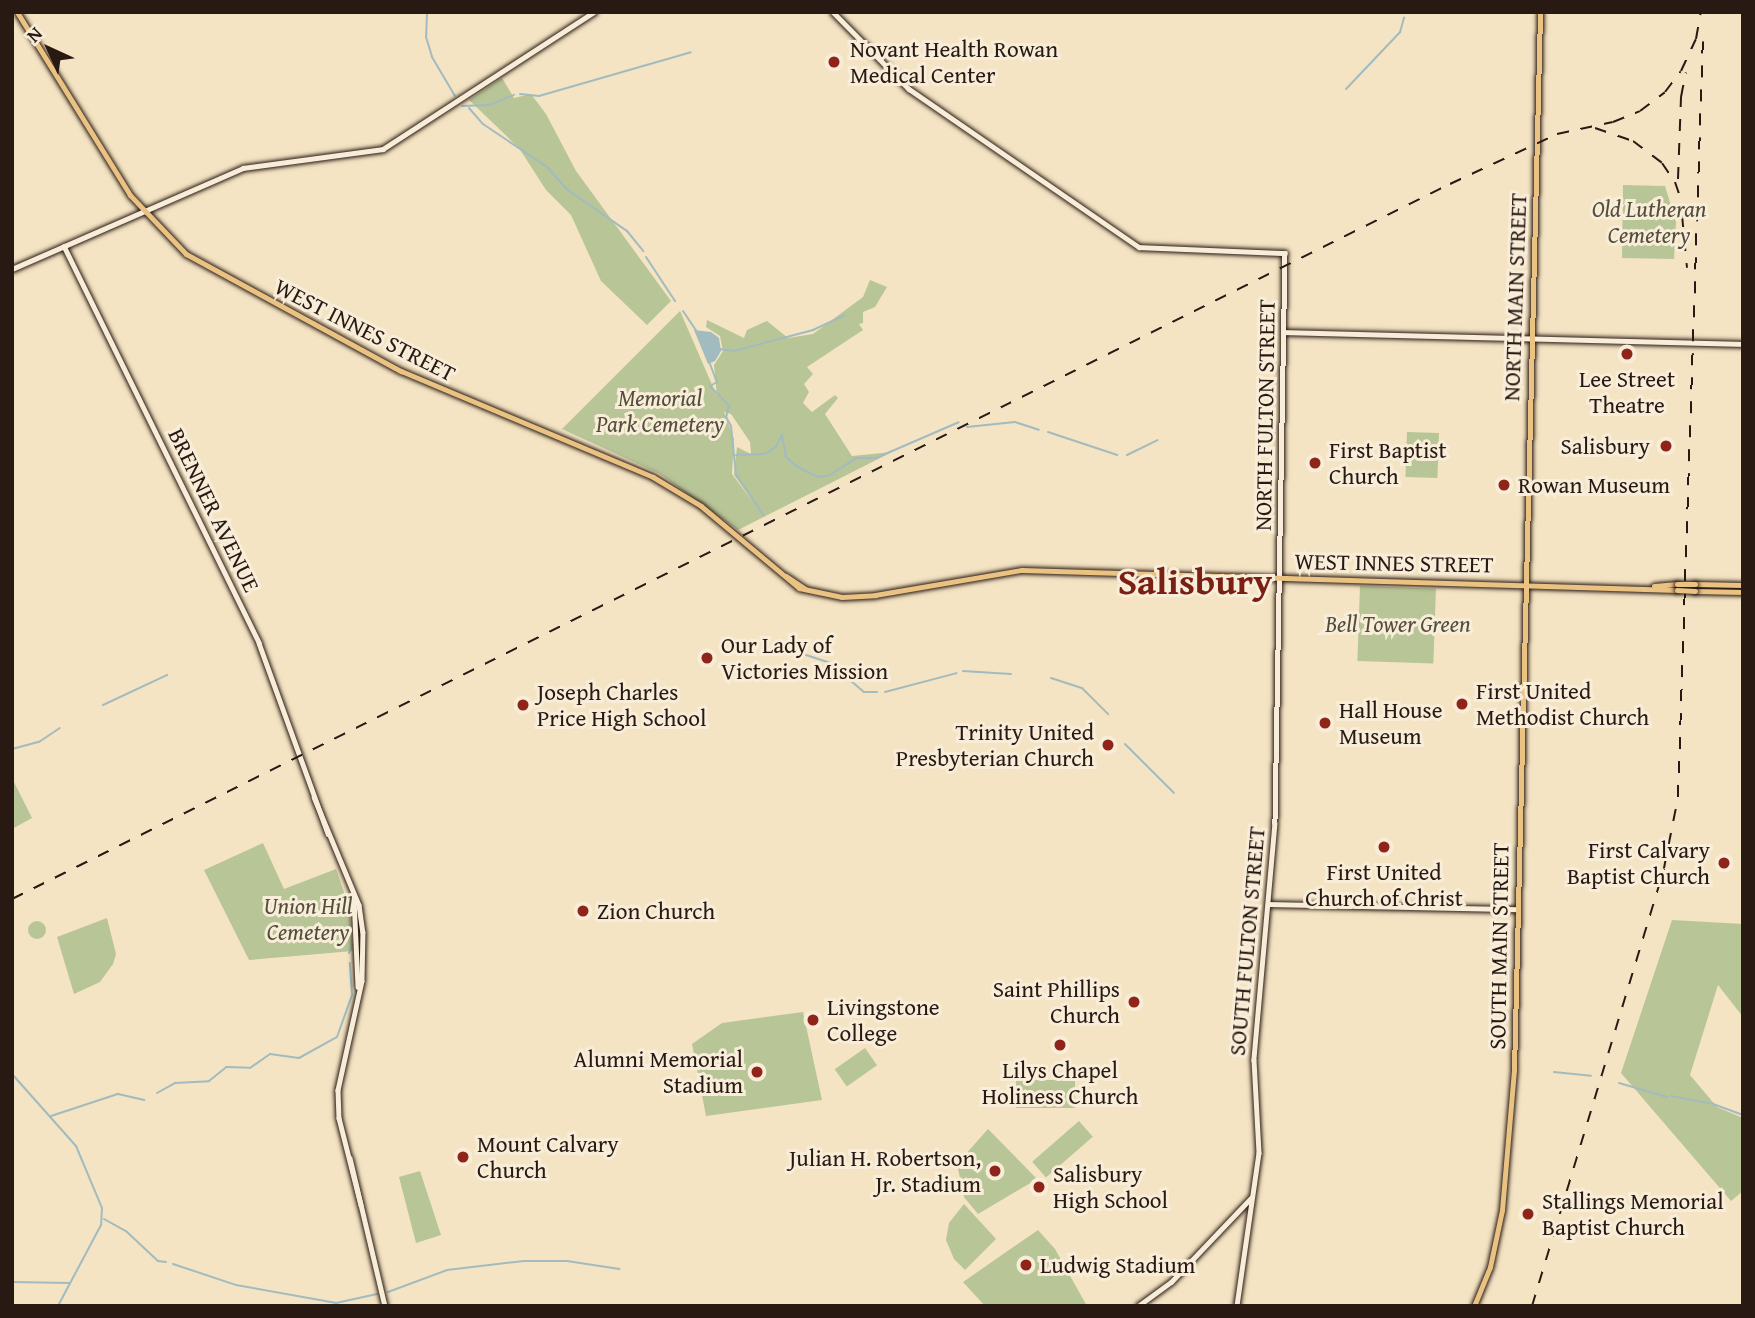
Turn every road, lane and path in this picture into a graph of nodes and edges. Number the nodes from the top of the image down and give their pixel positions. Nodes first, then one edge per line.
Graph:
1 (17, 12) edge
2 (594, 12) edge
3 (834, 12) edge
4 (1540, 12) edge
5 (142, 212) junction
6 (64, 247) junction
7 (12, 269) edge
8 (1283, 332) junction
9 (1531, 337) junction
10 (1743, 344) edge
11 (1280, 578) junction
12 (1524, 583) junction
13 (1743, 585) edge
14 (1695, 588) junction
15 (1743, 592) edge
16 (1269, 904) junction
17 (1516, 909) junction
18 (1252, 1198) junction
19 (385, 1306) edge
20 (1138, 1306) edge
21 (1237, 1306) edge
22 (1474, 1306) edge

1 - 5 main road, WEST INNES STREET
2 - 5 street
3 - 8 street, NORTH FULTON STREET
4 - 9 main road, NORTH MAIN STREET
5 - 6 street
5 - 11 main road, WEST INNES STREET
6 - 7 street
6 - 19 street, BRENNER AVENUE
8 - 9 street
8 - 11 street, NORTH FULTON STREET
9 - 10 street
9 - 12 main road, NORTH MAIN STREET
11 - 12 main road, WEST INNES STREET
11 - 16 street, SOUTH FULTON STREET
12 - 14 main road, WEST INNES STREET, bridge
12 - 17 main road, SOUTH MAIN STREET
13 - 14 main road
14 - 15 main road
16 - 17 street
16 - 18 street, SOUTH FULTON STREET
17 - 22 main road, SOUTH MAIN STREET
18 - 20 street
18 - 21 street, SOUTH FULTON STREET

